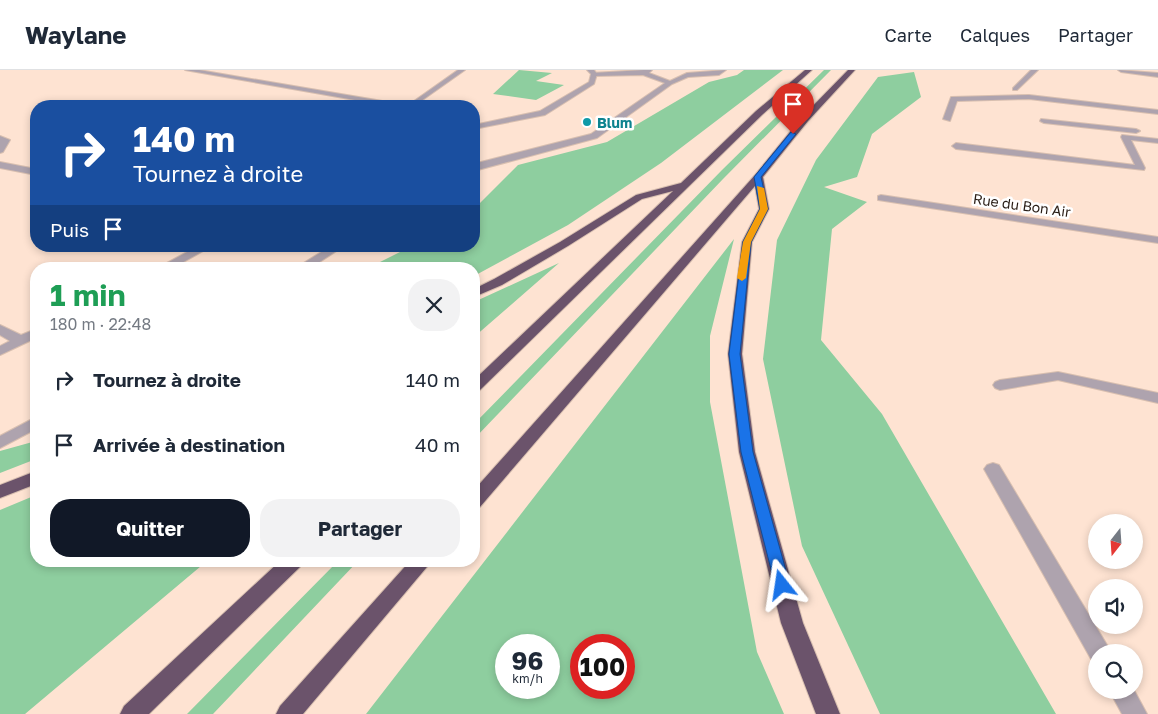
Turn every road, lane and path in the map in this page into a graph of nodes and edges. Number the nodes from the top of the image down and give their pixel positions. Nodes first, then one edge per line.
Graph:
1 (188, 70) edge
2 (462, 70) edge
3 (723, 70) edge
4 (809, 70) edge
5 (852, 70) edge
6 (1035, 70) edge
7 (1121, 70) edge
8 (592, 72) edge
9 (646, 72) edge
10 (1158, 75) edge
11 (670, 83) junction
12 (1015, 89) dead end
13 (365, 100) edge
14 (419, 100) edge
15 (1158, 112) edge
16 (947, 119) dead end
17 (480, 121) edge
18 (1044, 121) dead end
19 (487, 123) junction
20 (480, 125) edge
21 (1158, 134) edge
22 (3, 139) edge
23 (1158, 141) edge
24 (956, 146) dead end
25 (0, 150) edge
26 (480, 164) edge
27 (0, 165) edge
28 (30, 171) edge
29 (758, 177) junction
30 (685, 185) junction
31 (881, 198) dead end
32 (1158, 240) edge
33 (195, 252) edge
34 (329, 252) edge
35 (176, 262) edge
36 (312, 262) edge
37 (480, 290) edge
38 (0, 329) edge
39 (30, 336) edge
40 (21, 341) junction
41 (0, 351) edge
42 (480, 382) edge
43 (1000, 385) dead end
44 (1158, 398) edge
45 (30, 426) edge
46 (0, 443) edge
47 (993, 469) dead end
48 (30, 480) edge
49 (0, 492) edge
50 (480, 495) edge
51 (287, 567) edge
52 (417, 567) edge
53 (1094, 644) edge
54 (1126, 699) edge
55 (132, 714) edge
56 (288, 714) edge
57 (828, 714) edge
58 (1134, 714) edge

1 - 13 street
2 - 14 street
3 - 11 street
4 - 30 highway
5 - 29 highway
6 - 12 street
7 - 10 street
8 - 9 street
8 - 19 street
9 - 11 street
11 - 26 street
15 - 16 street
17 - 19 street
18 - 21 street
19 - 20 street
22 - 25 street
23 - 24 street
27 - 28 street
29 - 50 highway
29 - 57 highway
30 - 37 highway
30 - 42 highway
31 - 32 street, Rue du Bon Air
33 - 35 street
34 - 36 street
38 - 40 street
39 - 40 street
40 - 41 street
43 - 44 street
45 - 46 street
47 - 53 street
48 - 49 highway
51 - 55 highway
52 - 56 highway
54 - 58 street

